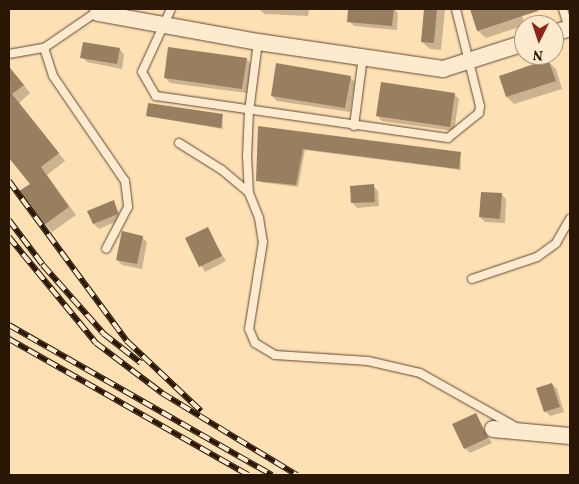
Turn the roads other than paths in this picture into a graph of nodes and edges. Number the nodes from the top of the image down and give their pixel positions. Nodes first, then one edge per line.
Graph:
1 (171, 9) edge
2 (456, 9) edge
3 (563, 9) edge
4 (98, 11) edge
5 (164, 26) junction
6 (566, 30) edge
7 (258, 42) junction
8 (514, 46) edge
9 (44, 48) junction
10 (9, 54) edge
11 (364, 57) junction
12 (471, 60) junction
13 (249, 110) junction
14 (354, 126) junction
15 (179, 142) dead end
16 (249, 194) junction
17 (570, 219) edge
18 (106, 249) dead end
19 (472, 279) dead end
20 (493, 429) dead end
21 (524, 432) junction
22 (570, 436) edge

1 - 5 lane
2 - 12 lane
3 - 6 lane
4 - 5 street
4 - 9 lane
5 - 7 street
5 - 13 lane
7 - 11 street
7 - 13 lane
8 - 12 street
9 - 10 lane
9 - 18 lane
11 - 12 street
11 - 14 lane
12 - 14 lane
13 - 14 lane
13 - 16 lane
15 - 16 lane
16 - 21 lane
17 - 19 lane
20 - 21 street
21 - 22 street

